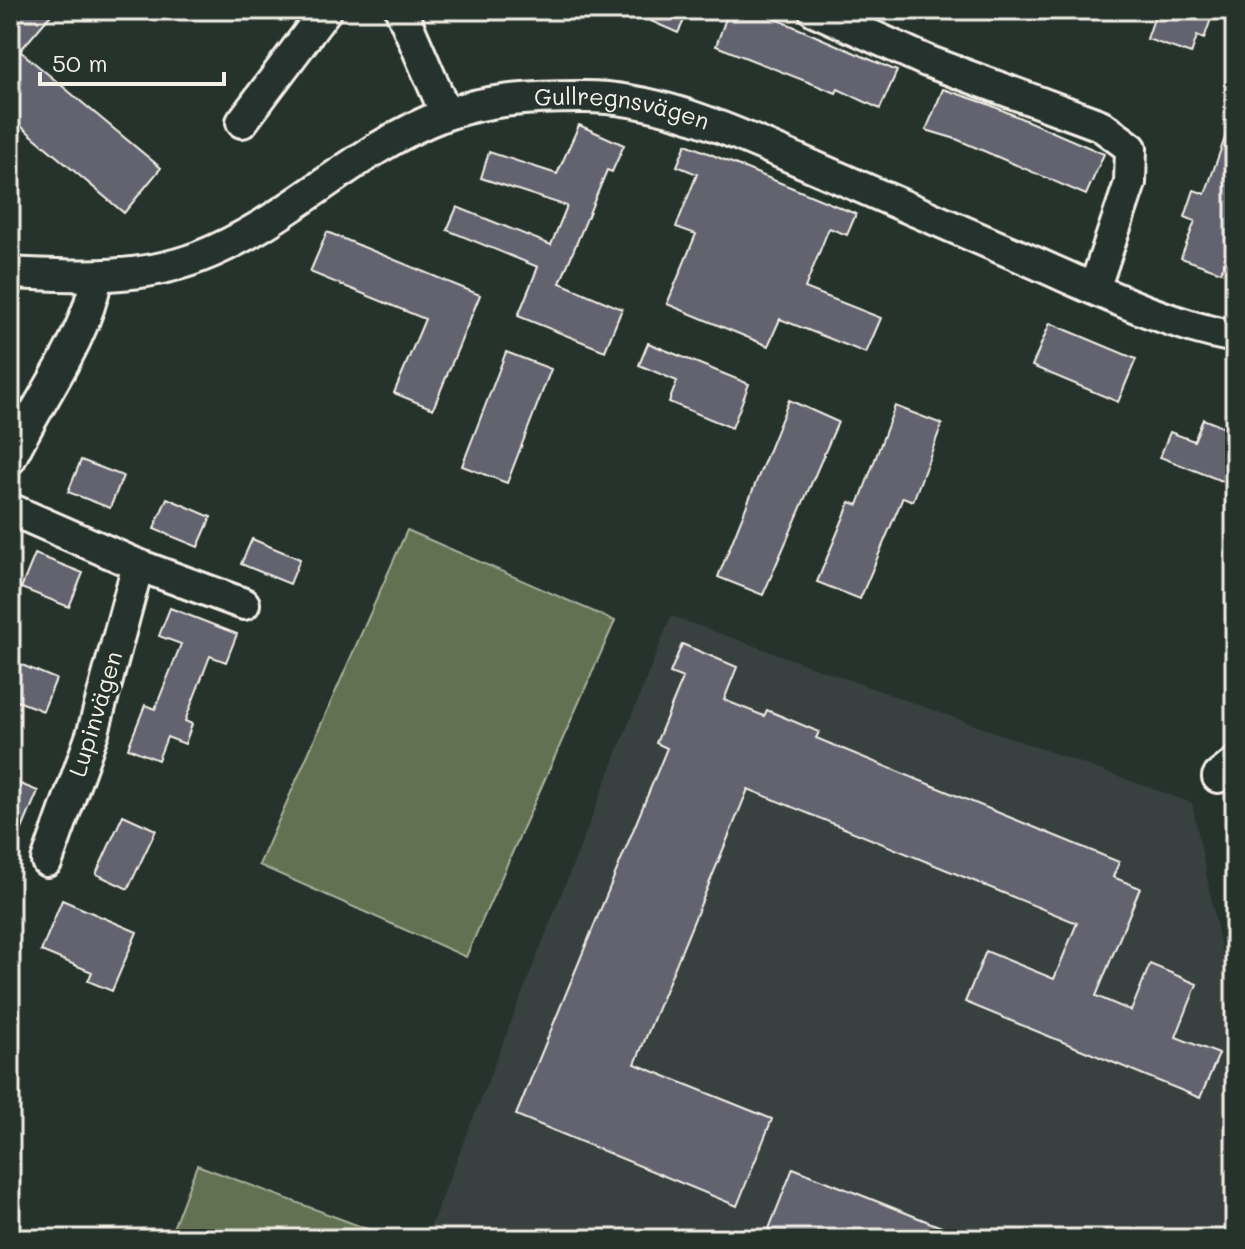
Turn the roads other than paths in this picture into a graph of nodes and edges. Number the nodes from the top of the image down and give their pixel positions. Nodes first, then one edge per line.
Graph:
1 (326, 10) edge
2 (401, 10) edge
3 (814, 10) edge
4 (446, 114) junction
5 (242, 122) dead end
6 (10, 273) edge
7 (97, 276) junction
8 (1094, 289) junction
9 (1235, 337) edge
10 (10, 459) edge
11 (10, 509) edge
12 (138, 565) junction
13 (244, 604) dead end
14 (47, 861) dead end

1 - 5 street
2 - 4 street
3 - 8 street
4 - 7 street, Gullregnsvägen
4 - 8 street, Gullregnsvägen
6 - 7 street, Gullregnsvägen
7 - 10 street
8 - 9 street, Gullregnsvägen
11 - 12 street
12 - 13 street
12 - 14 street, Lupinvägen

